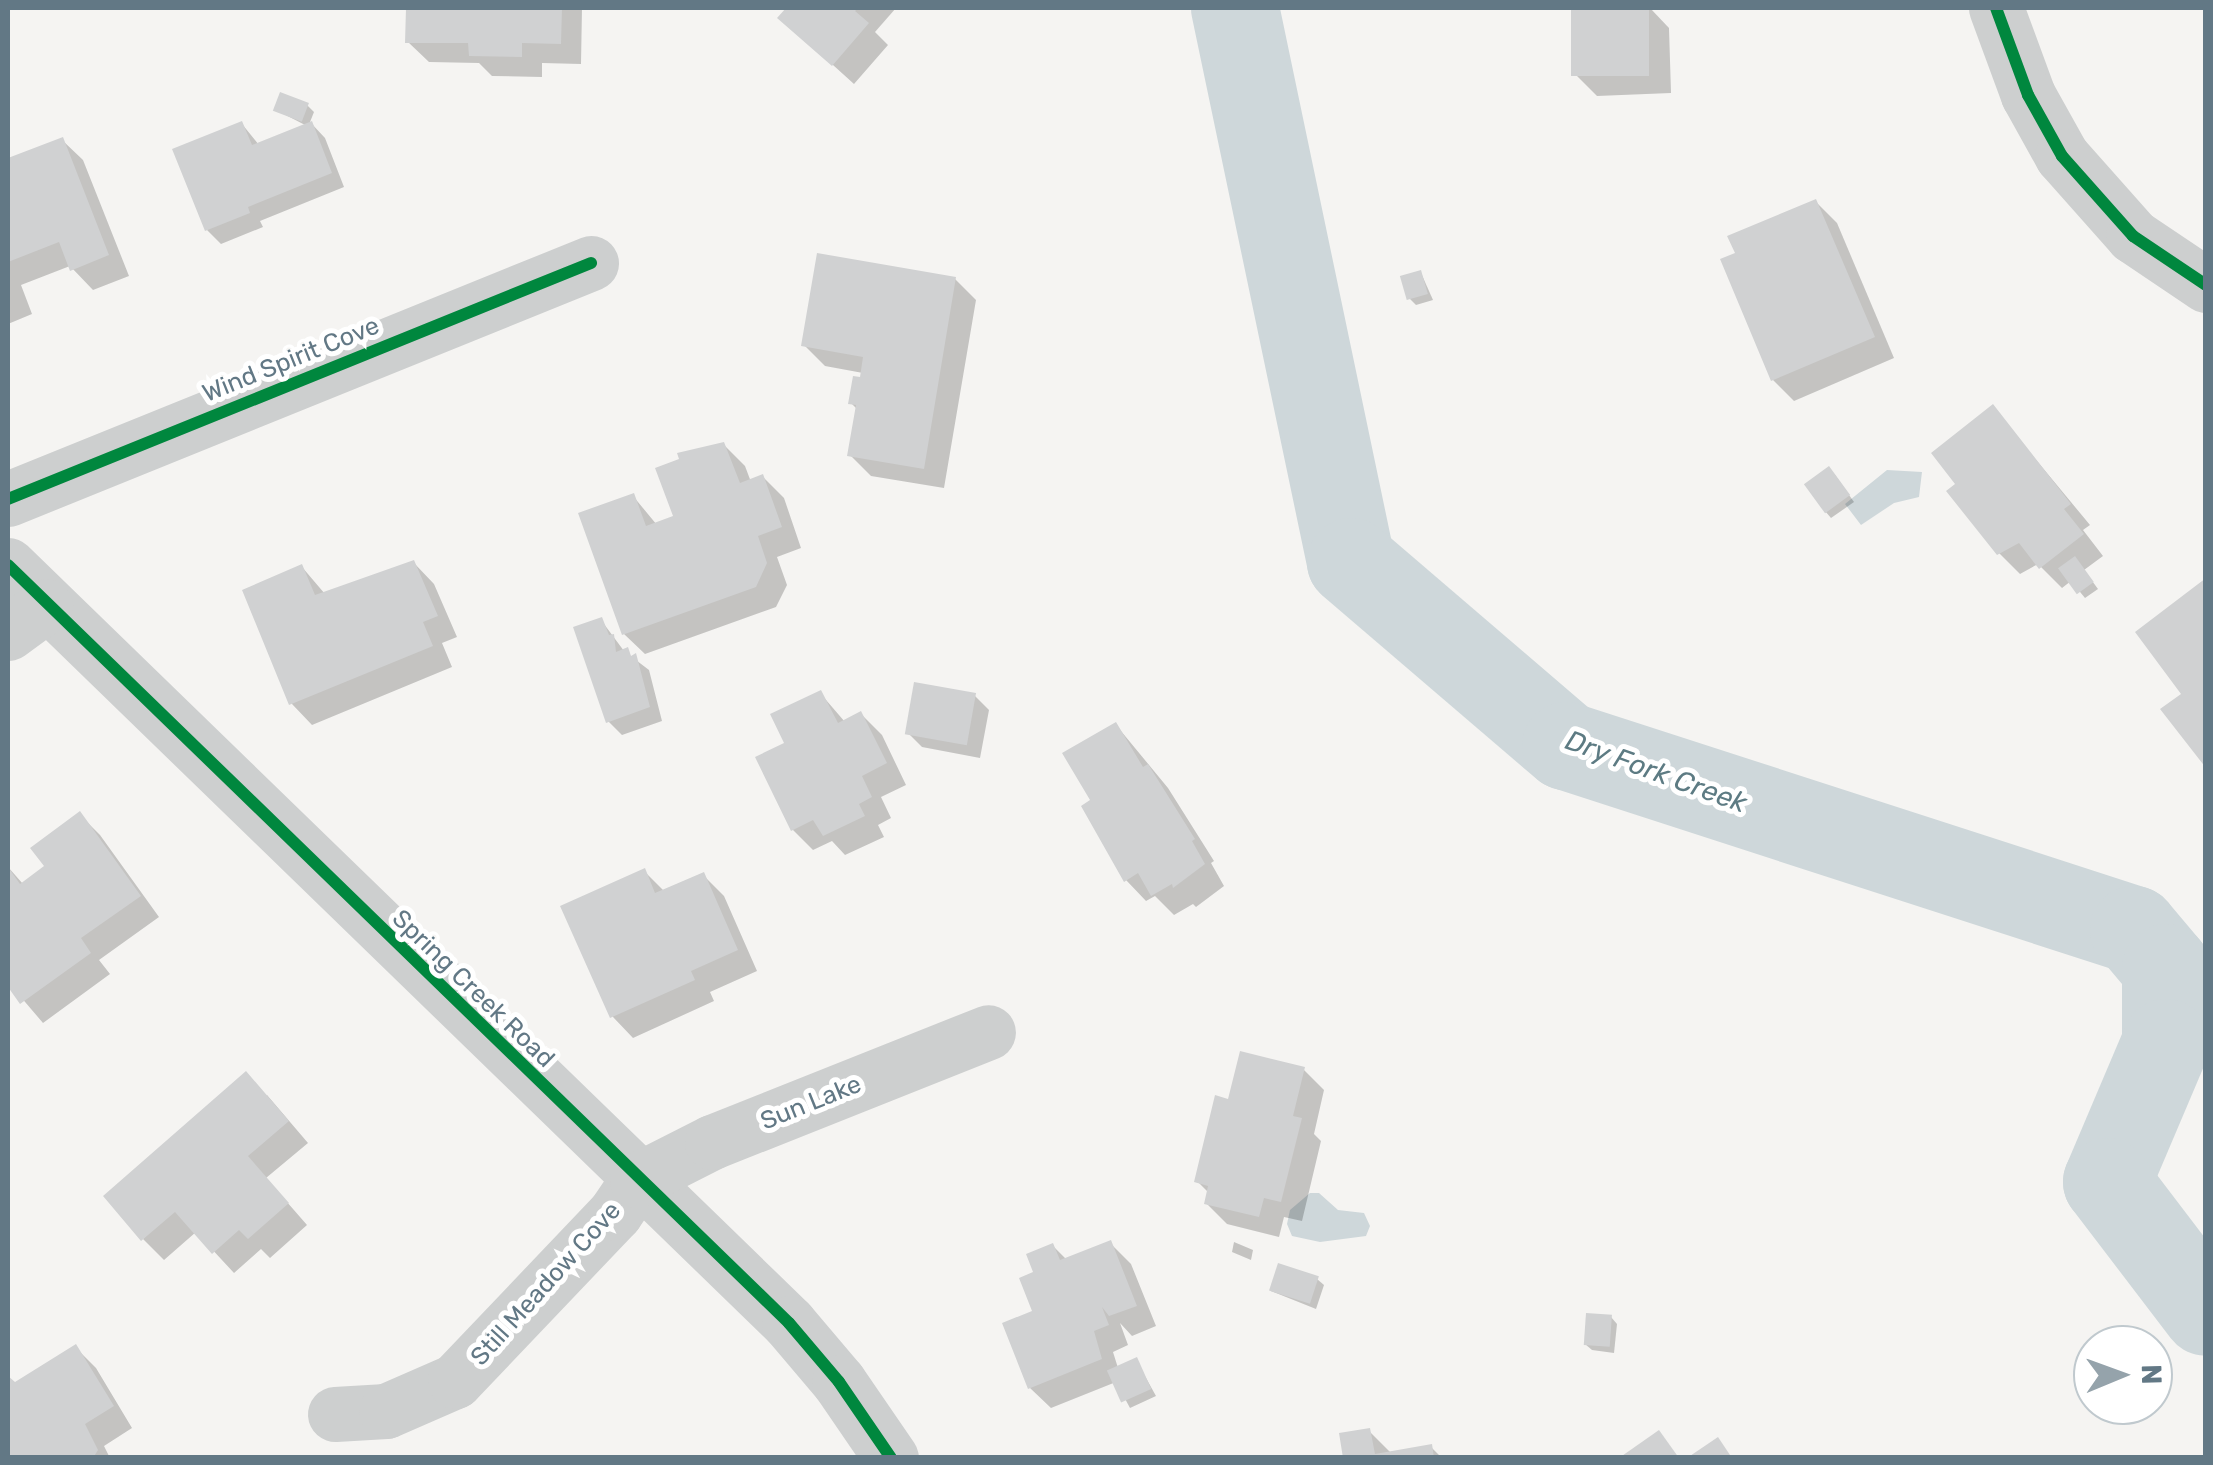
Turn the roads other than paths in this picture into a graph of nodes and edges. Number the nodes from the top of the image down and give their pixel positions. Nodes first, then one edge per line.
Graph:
1 (1996, 8) edge
2 (591, 263) dead end
3 (2206, 286) edge
4 (8, 499) edge
5 (8, 565) edge
6 (26, 619) edge
7 (988, 1032) dead end
8 (637, 1180) junction
9 (336, 1414) dead end
10 (891, 1458) edge

1 - 3 street
2 - 4 street, Wind Spirit Cove
5 - 6 street, Spring Creek Road
6 - 8 street, Spring Creek Road
7 - 8 street, Sun Lake
8 - 9 street, Still Meadow Cove
8 - 10 street, Spring Creek Road

